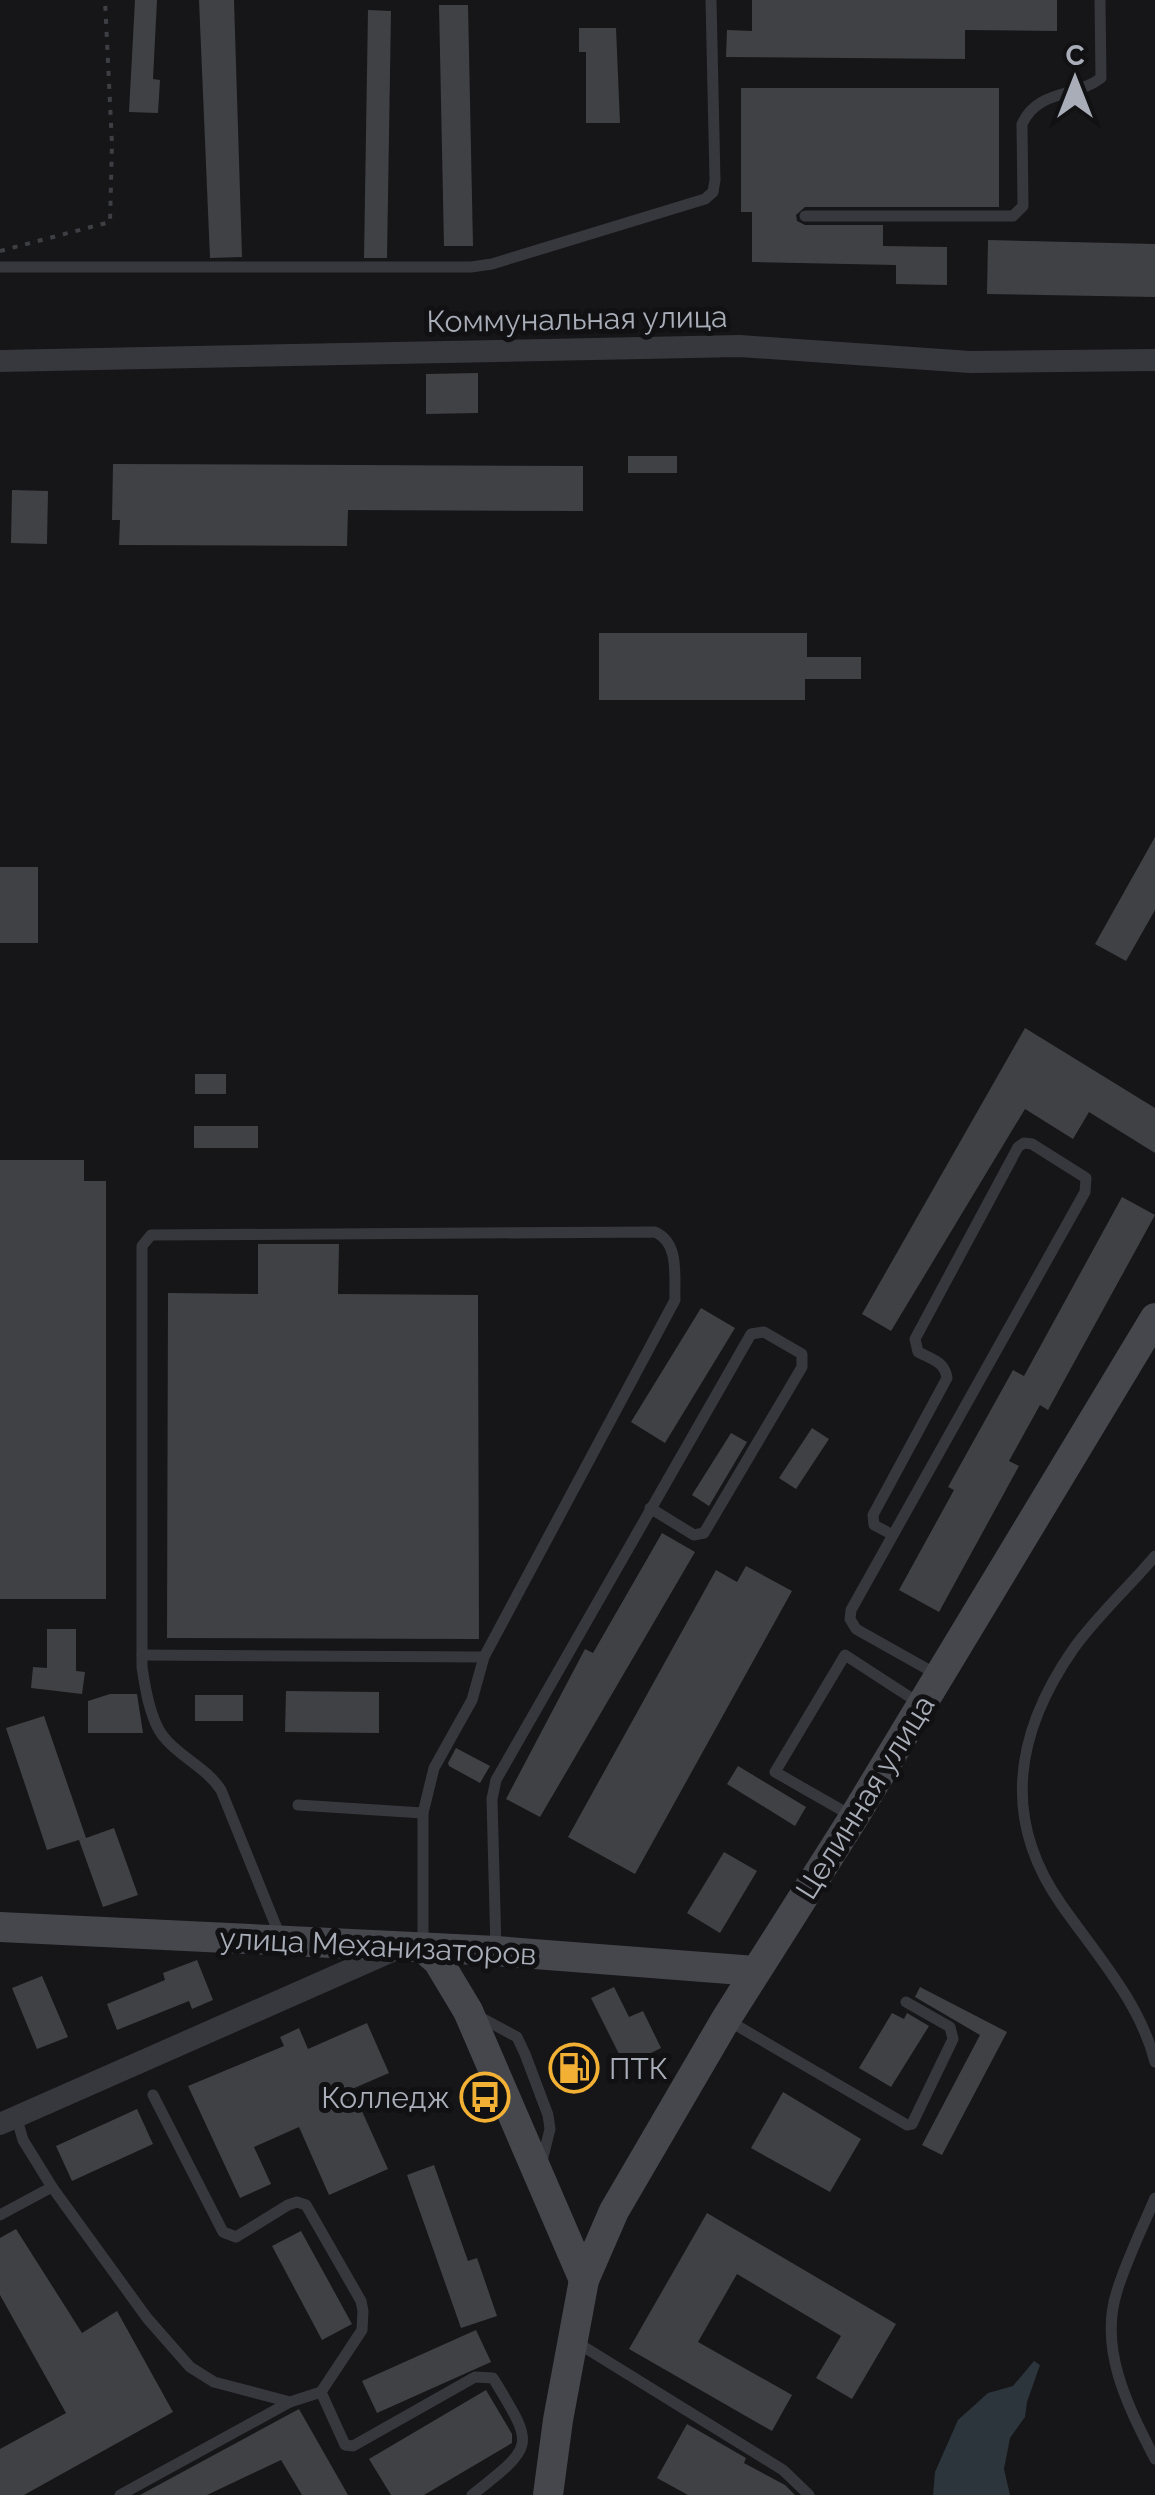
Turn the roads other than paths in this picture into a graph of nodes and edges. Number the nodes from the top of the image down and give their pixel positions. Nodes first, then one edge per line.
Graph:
1 (711, 0) edge
2 (1100, 0) edge
3 (805, 216) dead end
4 (0, 268) edge
5 (1155, 360) edge
6 (0, 361) edge
7 (1155, 1318) edge
8 (650, 1508) junction
9 (893, 1535) junction
10 (1155, 1556) edge
11 (142, 1655) junction
12 (484, 1656) junction
13 (940, 1676) junction
14 (922, 1704) junction
15 (298, 1805) dead end
16 (422, 1813) junction
17 (854, 1816) junction
18 (0, 1927) edge
19 (282, 1940) junction
20 (412, 1948) junction
21 (496, 1951) junction
22 (755, 1971) junction
23 (906, 2002) dead end
24 (726, 2018) junction
25 (1155, 2062) edge
26 (153, 2096) dead end
27 (8, 2120) edge
28 (52, 2186) junction
29 (1155, 2198) edge
30 (0, 2215) edge
31 (584, 2280) junction
32 (572, 2340) junction
33 (320, 2392) junction
34 (290, 2402) junction
35 (1155, 2459) edge
36 (120, 2495) edge
37 (472, 2495) edge
38 (548, 2495) edge
39 (809, 2495) edge

1 - 4 lane
2 - 3 lane
5 - 6 street, Коммунальная улица
7 - 13 main road, Целинная улица
8 - 8 lane
8 - 21 lane
9 - 9 lane
9 - 13 lane
10 - 25 lane
11 - 12 lane
11 - 12 lane
11 - 19 lane
12 - 16 lane
13 - 14 main road, Целинная улица
14 - 17 main road, Целинная улица
14 - 17 lane
15 - 16 lane
16 - 20 lane
17 - 22 main road, Целинная улица
18 - 19 main road, улица Механизаторов
19 - 20 main road, улица Механизаторов
20 - 21 main road, улица Механизаторов
20 - 27 street
20 - 31 main road
21 - 22 main road, улица Механизаторов
22 - 24 main road, Целинная улица
23 - 24 lane
24 - 31 main road, Целинная улица
26 - 33 lane
27 - 28 lane
28 - 30 lane
28 - 34 lane
29 - 35 lane
31 - 32 main road, Целинная улица
32 - 38 main road, Целинная улица
32 - 39 lane
33 - 34 lane
33 - 37 lane
34 - 36 lane

